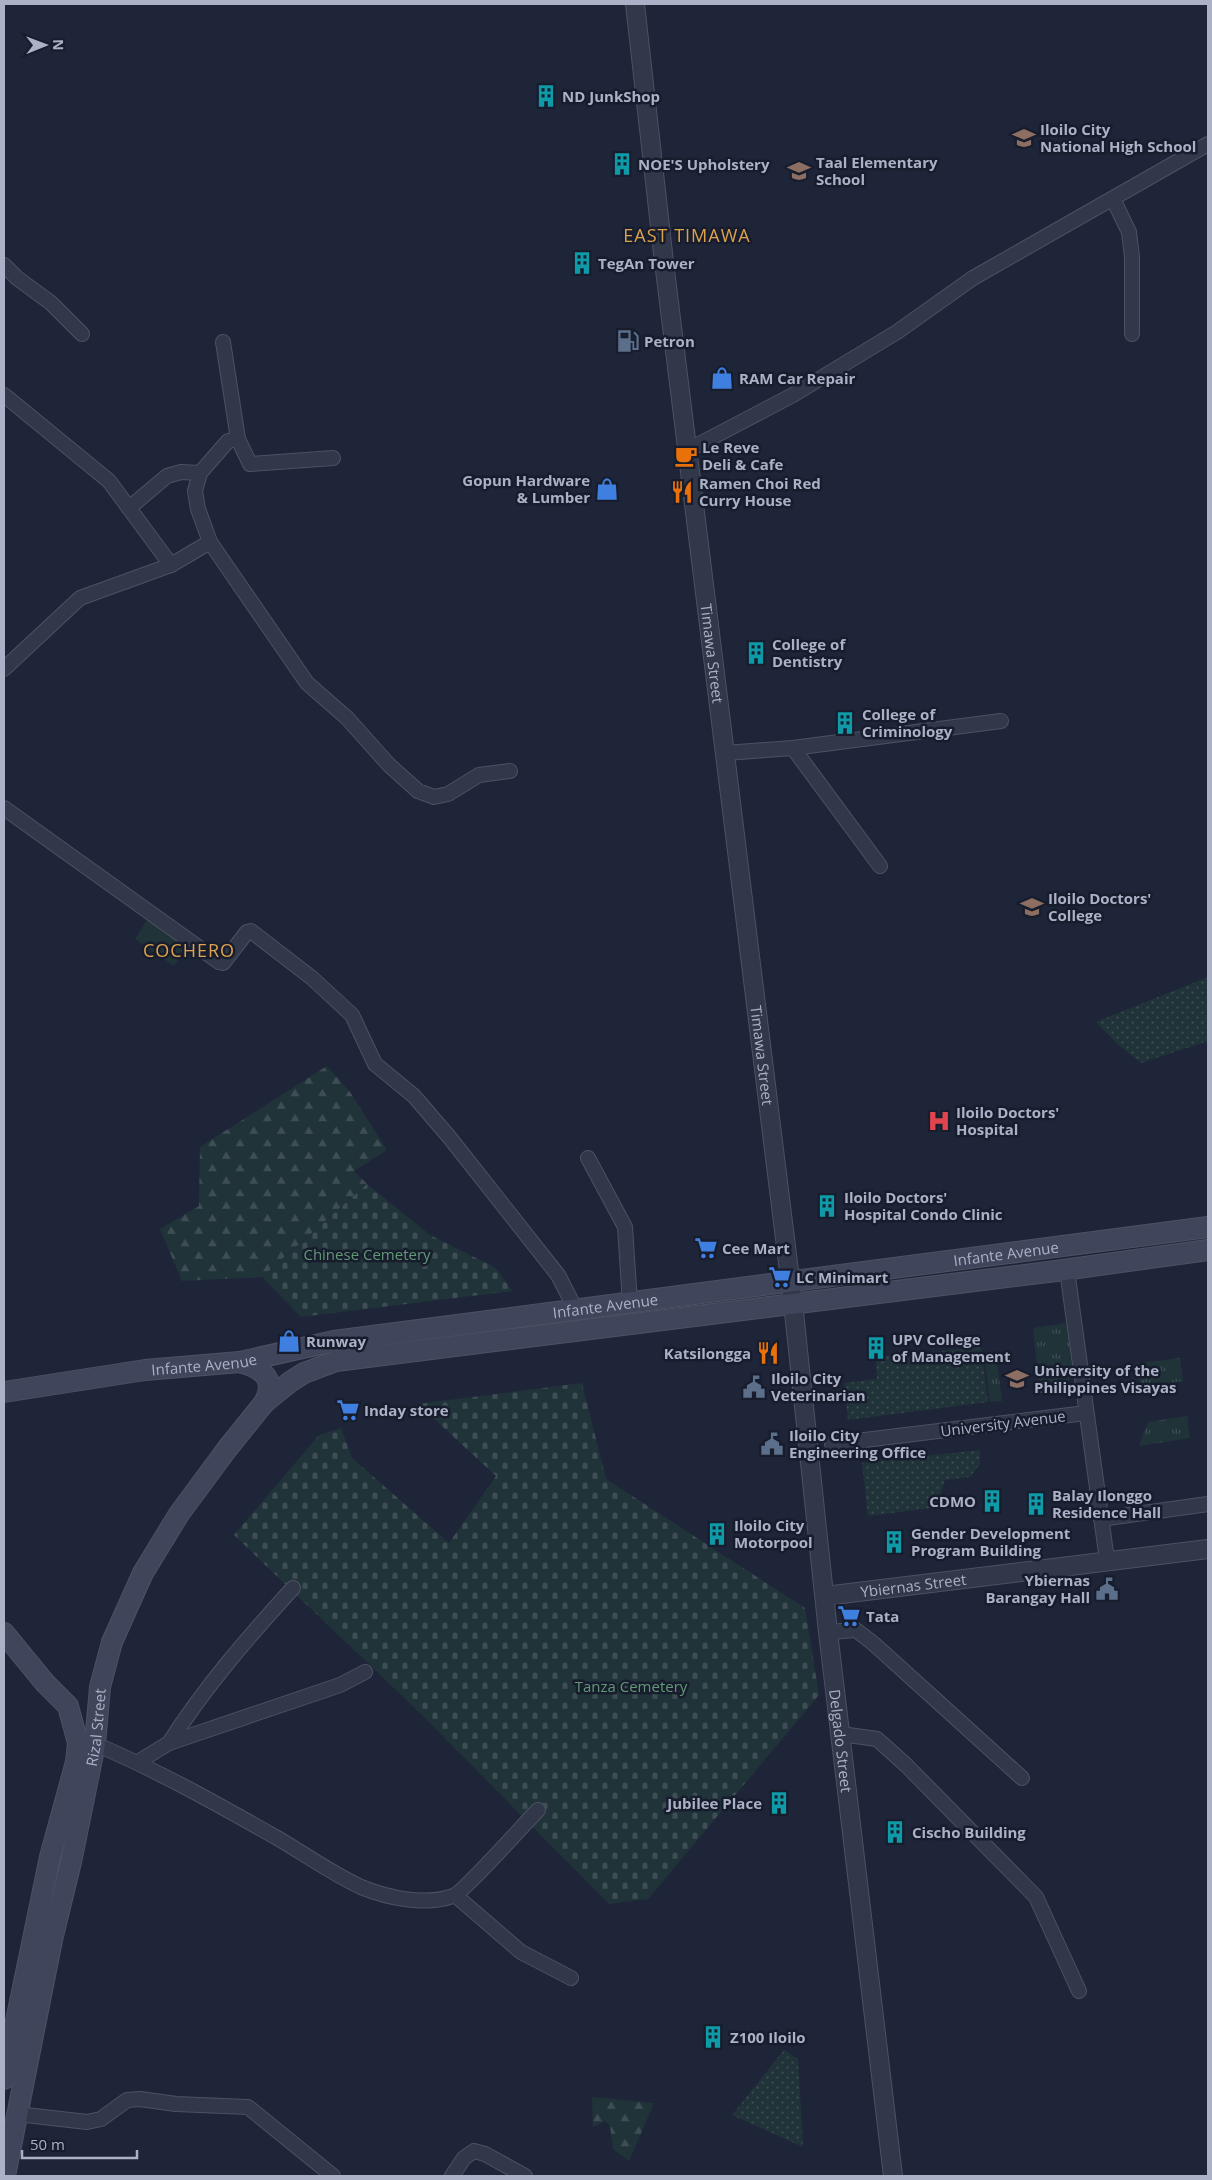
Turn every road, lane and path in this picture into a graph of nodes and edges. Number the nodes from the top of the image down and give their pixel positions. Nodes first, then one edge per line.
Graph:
1 (635, 4) edge
2 (1208, 144) edge
3 (1112, 199) junction
4 (4, 265) edge
5 (82, 334) dead end
6 (1132, 334) dead end
7 (223, 342) dead end
8 (4, 395) edge
9 (238, 439) junction
10 (688, 450) junction
11 (333, 458) dead end
12 (200, 473) junction
13 (128, 508) junction
14 (210, 542) junction
15 (170, 565) junction
16 (4, 669) edge
17 (1000, 721) dead end
18 (793, 748) junction
19 (725, 753) junction
20 (510, 771) dead end
21 (4, 808) edge
22 (880, 866) dead end
23 (588, 1158) dead end
24 (1208, 1227) edge
25 (1208, 1250) edge
26 (877, 1270) junction
27 (1067, 1270) junction
28 (790, 1282) junction
29 (880, 1292) junction
30 (630, 1303) junction
31 (793, 1303) junction
32 (576, 1310) junction
33 (336, 1361) joint
34 (240, 1362) junction
35 (4, 1392) edge
36 (264, 1404) junction
37 (1086, 1413) junction
38 (832, 1444) dead end
39 (1208, 1504) edge
40 (1101, 1519) junction
41 (1208, 1549) edge
42 (1107, 1560) junction
43 (292, 1588) dead end
44 (825, 1596) junction
45 (828, 1632) junction
46 (4, 1633) edge
47 (365, 1672) dead end
48 (100, 1687) junction
49 (68, 1706) junction
50 (841, 1734) junction
51 (168, 1743) junction
52 (95, 1744) junction
53 (138, 1762) junction
54 (1022, 1778) dead end
55 (538, 1810) dead end
56 (456, 1896) junction
57 (571, 1978) dead end
58 (1079, 1991) dead end
59 (4, 2079) edge
60 (17, 2114) junction
61 (5, 2176) edge
62 (333, 2176) edge
63 (452, 2176) edge
64 (525, 2176) edge
65 (893, 2176) edge

1 - 10 street, Timawa Street
2 - 3 street
3 - 6 street
3 - 10 street
4 - 5 street
7 - 9 street
8 - 13 street
9 - 11 street
9 - 12 street
10 - 19 street, Timawa Street
12 - 13 street
12 - 14 street
13 - 15 street
14 - 15 street
14 - 20 street
15 - 16 street
17 - 18 street
18 - 19 street
18 - 22 street
19 - 28 street, Timawa Street
21 - 32 street
23 - 30 street
24 - 26 main road, Infante Avenue
25 - 27 main road, Infante Avenue
26 - 28 main road, Infante Avenue
26 - 29 main road
27 - 29 main road, Infante Avenue
27 - 37 street
28 - 30 main road, Infante Avenue
28 - 31 street, Timawa Street
29 - 31 main road, Infante Avenue
30 - 32 main road, Infante Avenue
31 - 33 main road, Infante Avenue
31 - 44 street, Delgado Street
32 - 34 main road, Infante Avenue
33 - 36 main road, Rizal Street
34 - 35 main road, Infante Avenue
34 - 36 main road
36 - 48 main road, Rizal Street
37 - 38 street, University Avenue
37 - 40 street
39 - 40 street
40 - 42 street
41 - 42 street, Ybiernas Street
42 - 44 street, Ybiernas Street
43 - 51 street
44 - 45 street, Delgado Street
45 - 50 street, Delgado Street
45 - 54 street
46 - 49 main road
47 - 51 street
48 - 49 main road
48 - 52 main road, Rizal Street
49 - 59 main road, Rizal Street
50 - 58 street
50 - 65 street, Delgado Street
51 - 53 street
52 - 53 street
52 - 60 main road, Rizal Street
53 - 56 street
55 - 56 street
56 - 57 street
60 - 61 main road, Rizal Street
60 - 62 street
63 - 64 street

